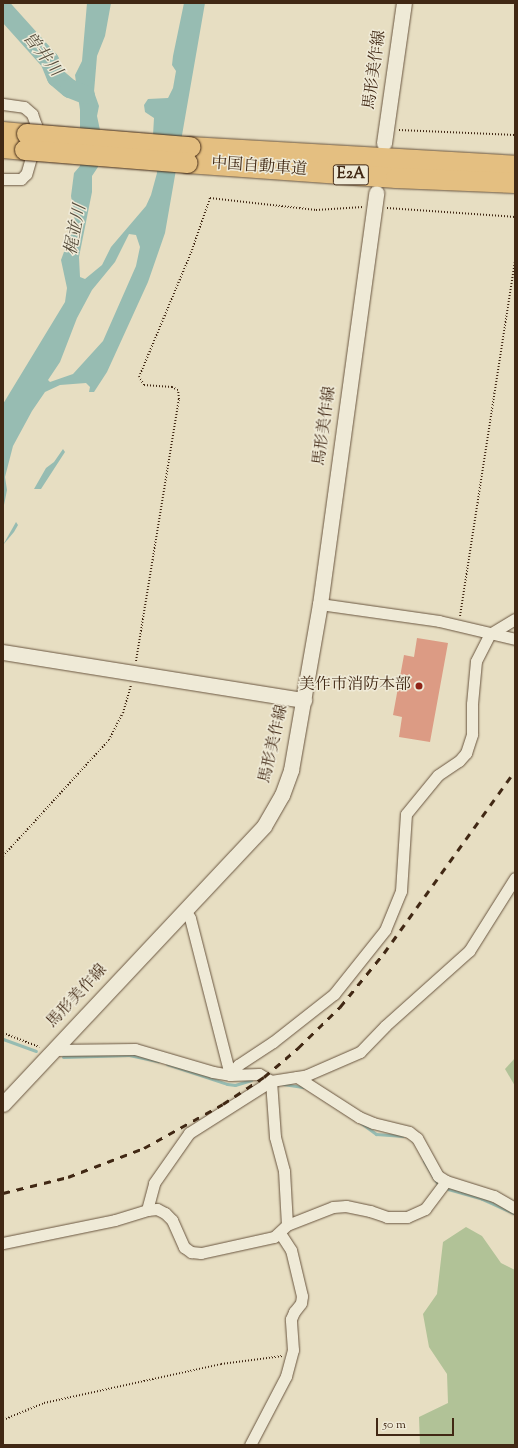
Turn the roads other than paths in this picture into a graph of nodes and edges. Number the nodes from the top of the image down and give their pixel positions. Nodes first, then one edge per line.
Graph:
1 (404, 3) edge
2 (3, 104) edge
3 (3, 132) edge
4 (385, 136) road end
5 (26, 142) junction
6 (3, 148) edge
7 (188, 155) junction
8 (515, 166) edge
9 (3, 179) edge
10 (515, 183) edge
11 (375, 200) road end
12 (320, 604) junction
13 (515, 619) edge
14 (490, 634) junction
15 (515, 639) edge
16 (3, 652) edge
17 (304, 700) junction
18 (515, 878) edge
19 (185, 910) junction
20 (54, 1050) junction
21 (230, 1075) junction
22 (297, 1077) junction
23 (271, 1081) junction
24 (3, 1104) edge
25 (446, 1182) junction
26 (515, 1208) edge
27 (147, 1210) junction
28 (283, 1229) junction
29 (3, 1243) edge
30 (250, 1445) edge

1 - 4 main road, 馬形美作線
2 - 9 street
3 - 5 highway, 中国自動車道 / E2A
5 - 6 highway, 中国自動車道 / E2A
5 - 7 highway, 中国自動車道 / E2A, bridge
7 - 8 highway, 中国自動車道 / E2A
7 - 10 highway, 中国自動車道 / E2A
11 - 12 main road, 馬形美作線
12 - 14 street
12 - 17 main road, 馬形美作線
13 - 14 street
14 - 15 street
14 - 21 street
16 - 17 main road
17 - 19 main road, 馬形美作線
18 - 22 street
19 - 20 main road, 馬形美作線
19 - 21 street
20 - 21 street
20 - 24 main road, 馬形美作線
21 - 23 street
22 - 23 street
22 - 25 street
23 - 27 street
23 - 28 street
25 - 26 street
25 - 28 street
27 - 28 street
27 - 29 street
28 - 30 street

